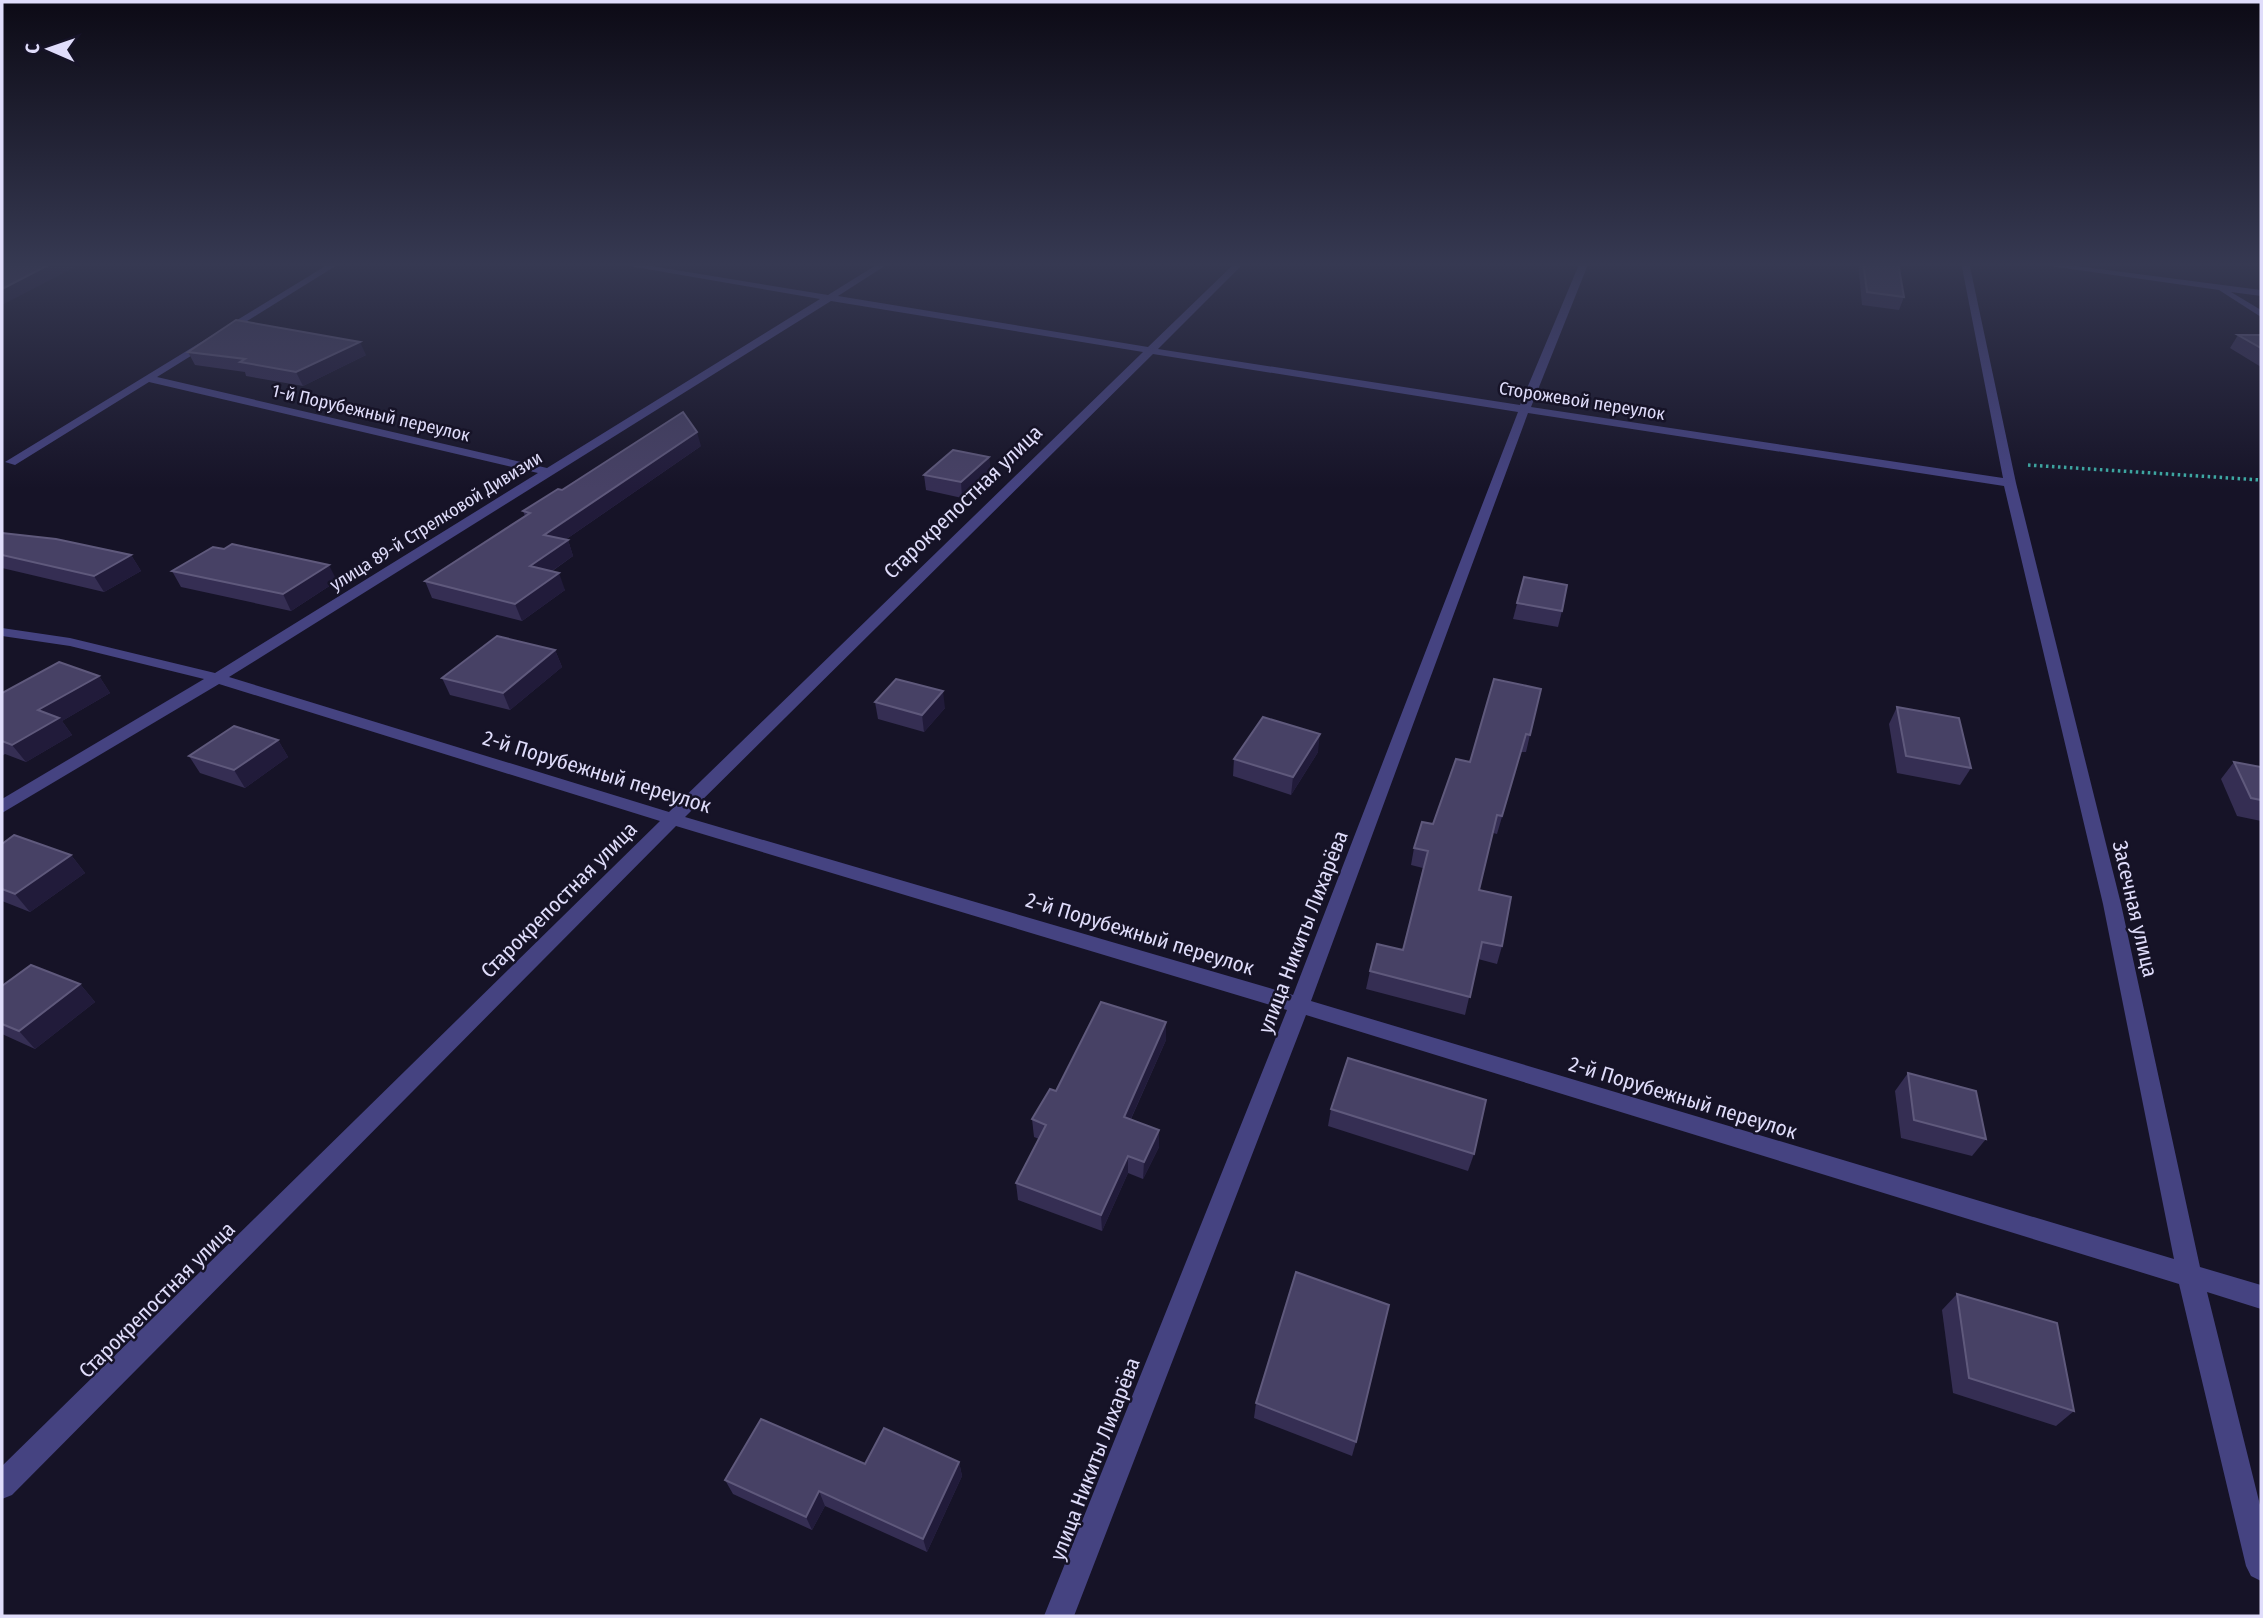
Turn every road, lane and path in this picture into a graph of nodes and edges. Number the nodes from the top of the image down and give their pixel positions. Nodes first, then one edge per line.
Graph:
1 (213, 338) edge
2 (765, 338) edge
3 (1067, 338) edge
4 (1165, 338) edge
5 (1554, 338) edge
6 (1980, 338) edge
7 (1151, 351) junction
8 (146, 378) junction
9 (1524, 410) junction
10 (11, 462) dead end
11 (548, 472) junction
12 (2008, 473) junction
13 (2261, 480) edge
14 (2, 632) edge
15 (217, 678) junction
16 (2, 807) edge
17 (673, 819) junction
18 (1299, 1005) junction
19 (2190, 1276) junction
20 (2261, 1297) edge
21 (2, 1485) edge
22 (2261, 1566) edge
23 (1059, 1616) edge

1 - 8 street
2 - 11 street, улица 89-й Стрелковой Дивизии
3 - 7 street, Сторожевой переулок
4 - 7 street, Старокрепостная улица
5 - 9 street, улица Никиты Лихарёва
6 - 12 street, Засечная улица
7 - 9 street, Сторожевой переулок
7 - 17 street, Старокрепостная улица
8 - 10 street
8 - 11 street, 1-й Порубежный переулок
9 - 12 street, Сторожевой переулок
9 - 18 street, улица Никиты Лихарёва
11 - 15 street, улица 89-й Стрелковой Дивизии
12 - 13 path
12 - 19 street, Засечная улица
14 - 15 street, 2-й Порубежный переулок
15 - 16 street, улица 89-й Стрелковой Дивизии
15 - 17 street, 2-й Порубежный переулок
17 - 18 street, 2-й Порубежный переулок
17 - 21 street, Старокрепостная улица
18 - 19 street, 2-й Порубежный переулок
18 - 23 street, улица Никиты Лихарёва
19 - 20 street, 2-й Порубежный переулок
19 - 22 street, Засечная улица

